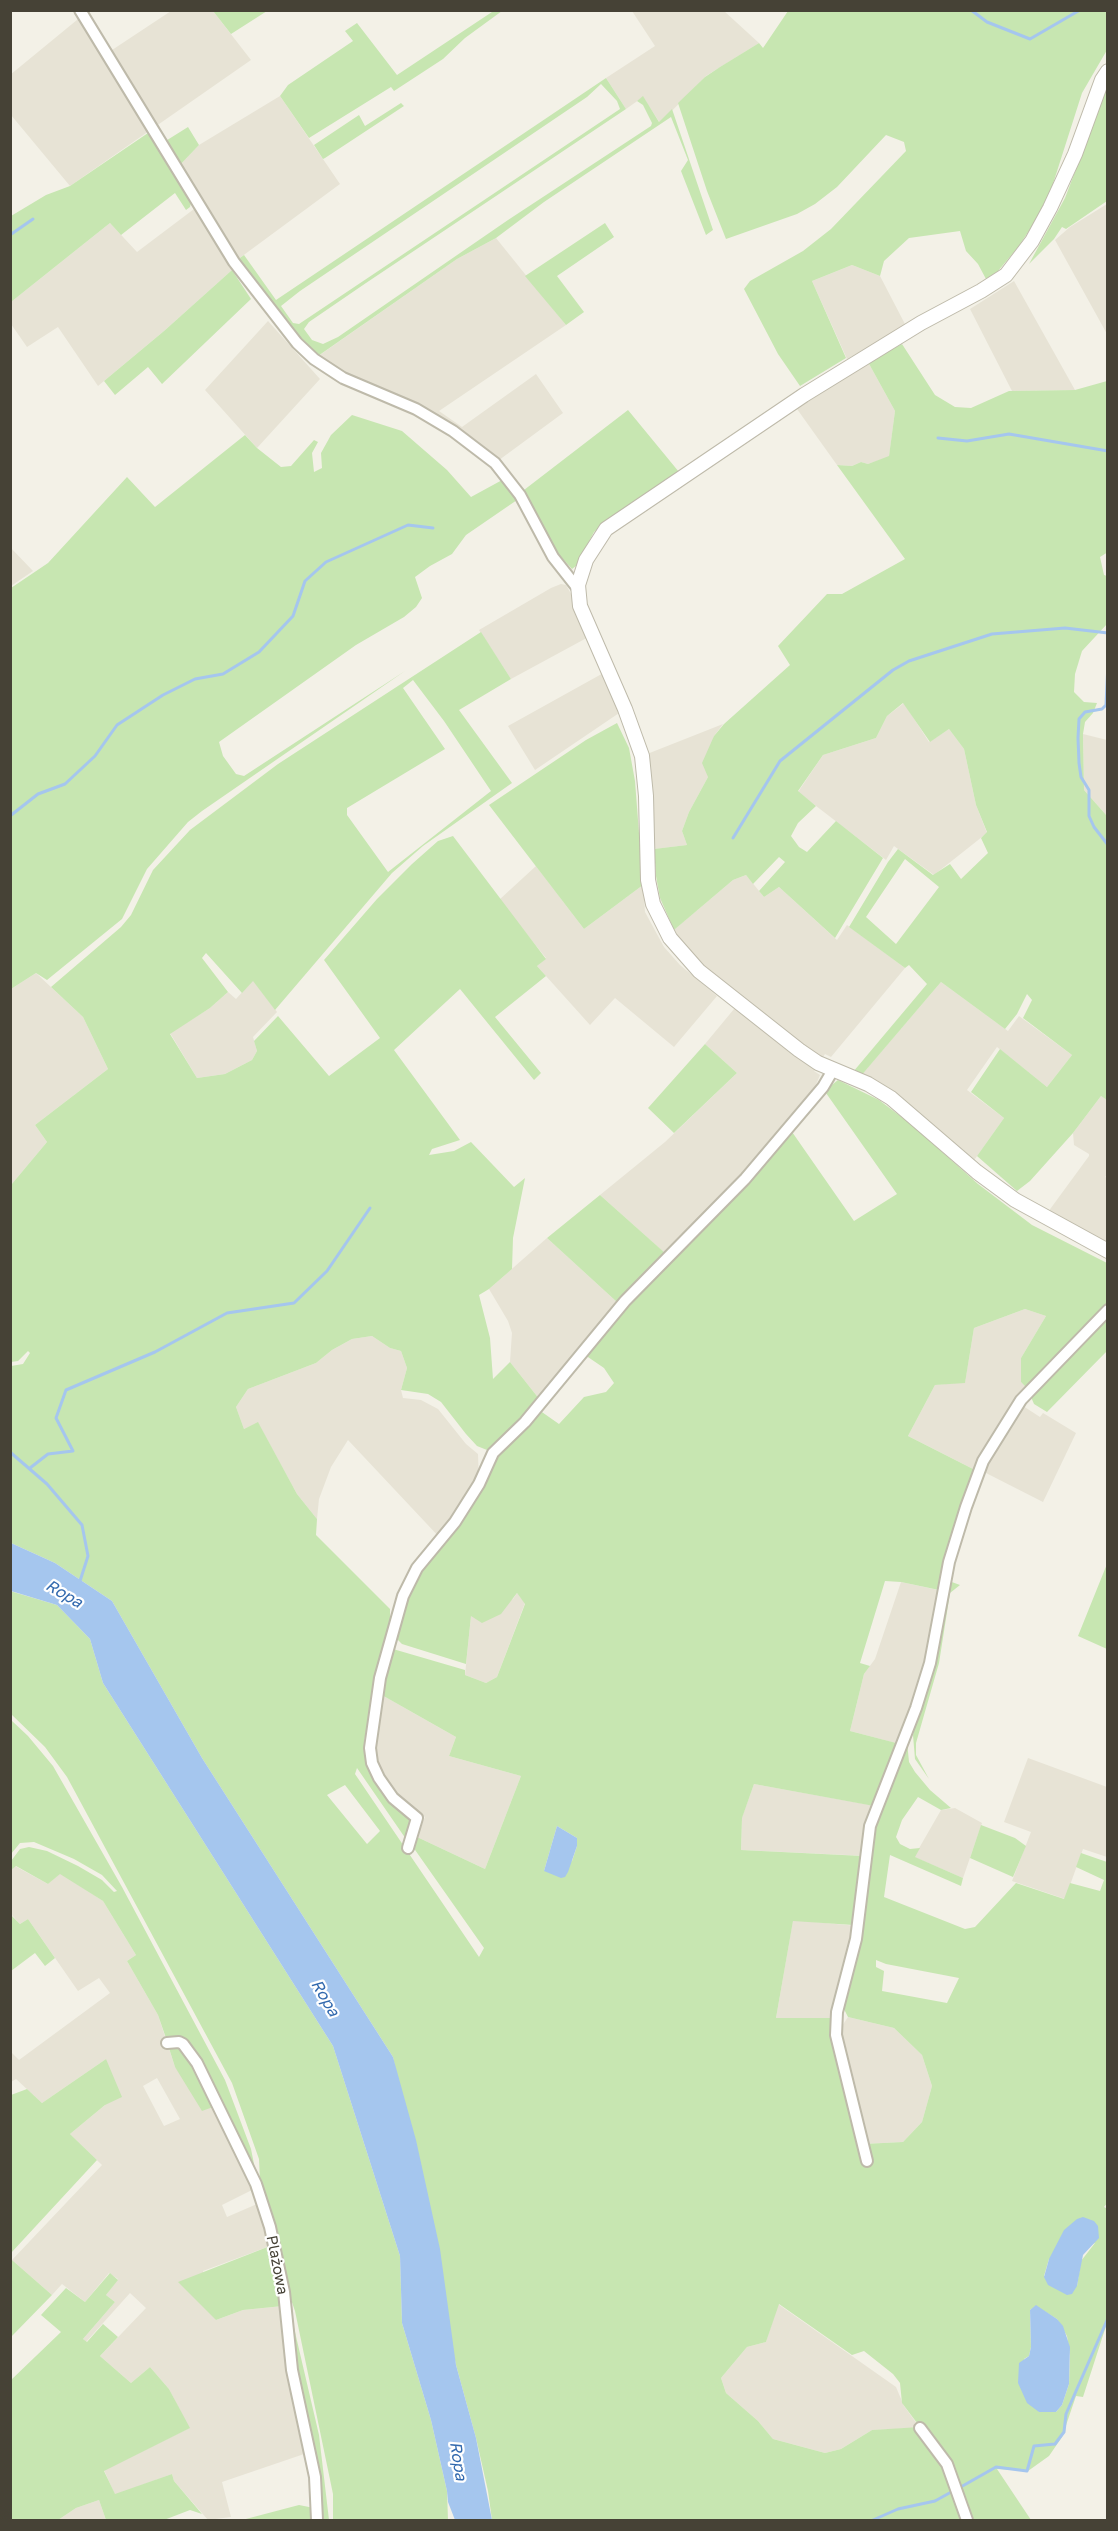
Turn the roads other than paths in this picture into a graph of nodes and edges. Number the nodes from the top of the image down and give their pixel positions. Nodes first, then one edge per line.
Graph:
1 (80, 10) edge
2 (1107, 71) edge
3 (579, 590) junction
4 (833, 1070) junction
5 (1107, 1251) edge
6 (1107, 1310) edge
7 (408, 1848) dead end
8 (167, 2043) dead end
9 (867, 2161) dead end
10 (920, 2428) dead end
11 (317, 2520) edge
12 (967, 2520) edge

1 - 3 street
2 - 3 street
3 - 4 street
4 - 5 street
4 - 7 street
6 - 9 street
8 - 11 street, Plażowa
10 - 12 street

